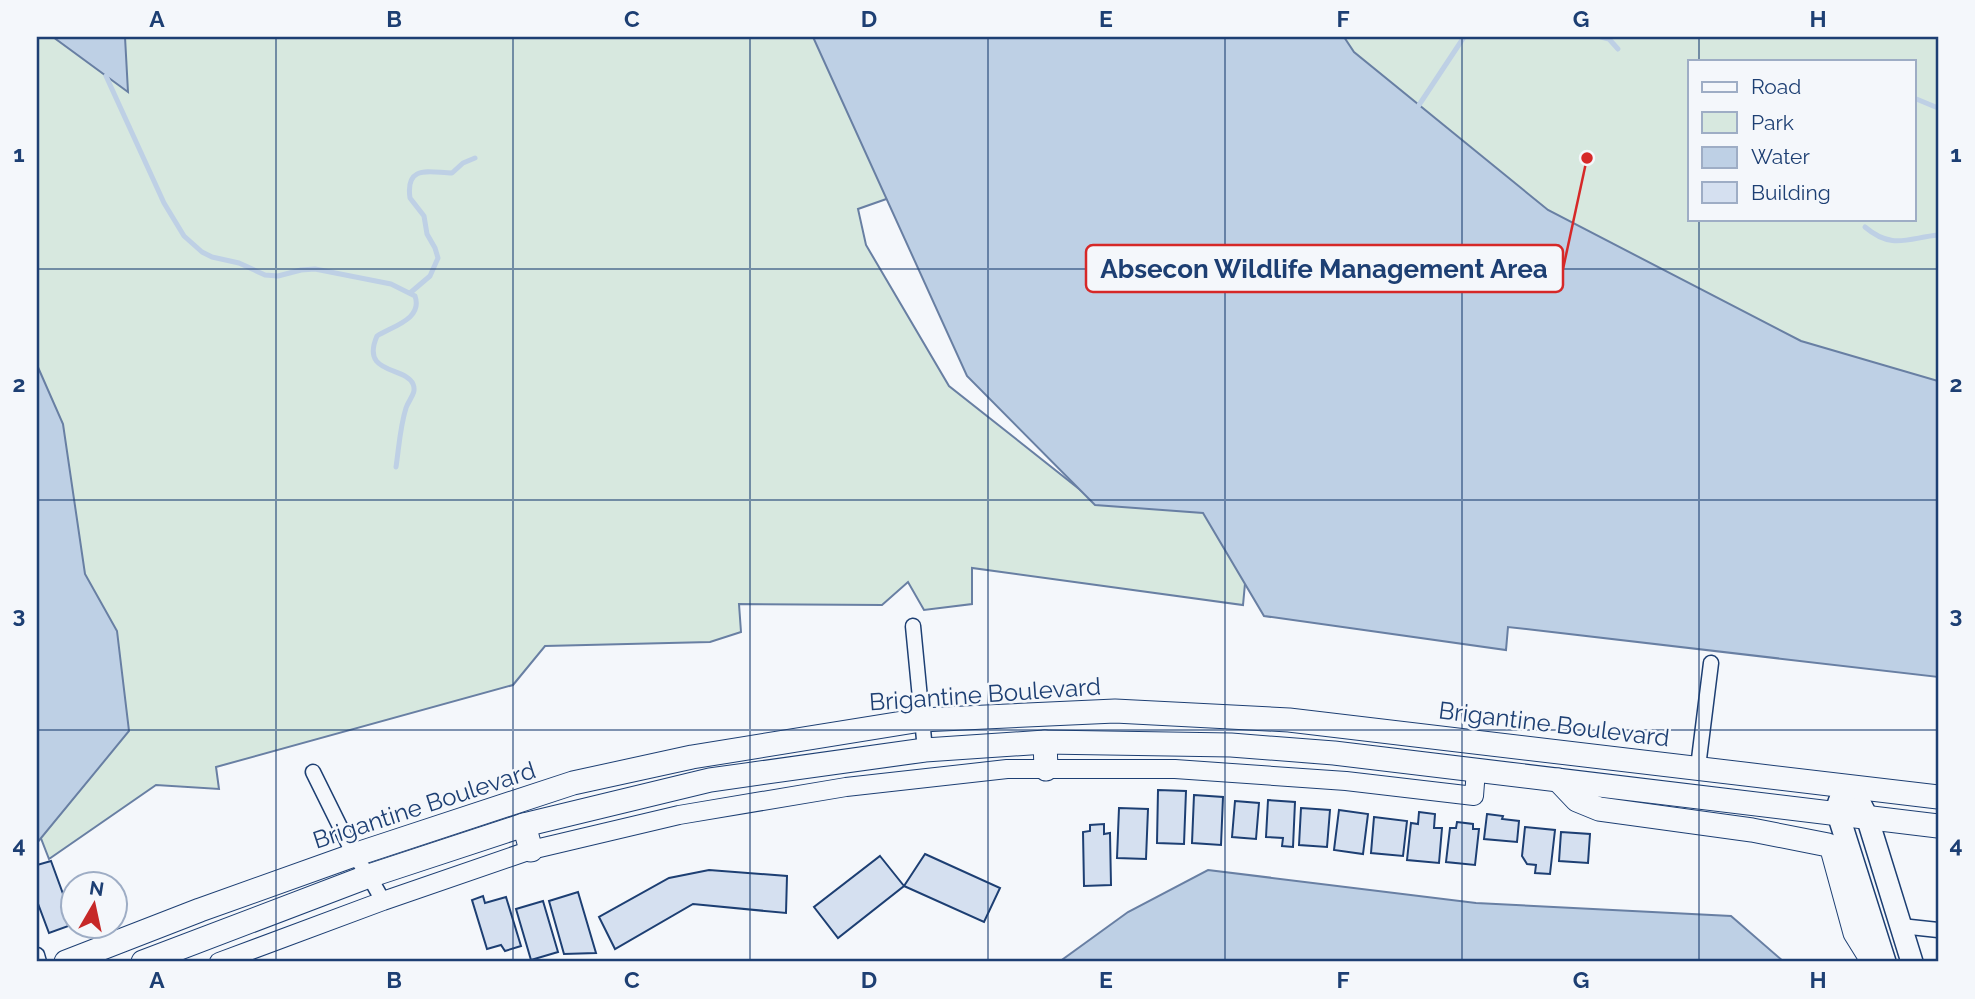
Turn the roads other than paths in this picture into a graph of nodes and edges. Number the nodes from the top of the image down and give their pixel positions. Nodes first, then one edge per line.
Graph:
1 (914, 626) dead end
2 (1711, 663) dead end
3 (921, 720) junction
4 (1045, 742) junction
5 (925, 750) junction
6 (1698, 767) junction
7 (1046, 769) junction
8 (1476, 770) junction
9 (313, 772) dead end
10 (1558, 780) junction
11 (1845, 786) junction
12 (1938, 797) edge
13 (1838, 814) junction
14 (1867, 817) junction
15 (524, 825) junction
16 (1938, 826) edge
17 (531, 849) junction
18 (354, 855) junction
19 (369, 876) junction
20 (383, 901) junction
21 (1900, 926) junction
22 (1938, 930) edge
23 (37, 955) edge
24 (39, 962) edge
25 (66, 962) edge
26 (143, 962) edge
27 (219, 962) edge
28 (1873, 962) edge
29 (1885, 962) edge
30 (1912, 962) edge

1 - 3 street
2 - 6 street
3 - 5 street
3 - 6 main road, Brigantine Boulevard
3 - 18 main road, Brigantine Boulevard
4 - 5 main road, Brigantine Boulevard
4 - 7 main road
4 - 8 main road, Brigantine Boulevard
5 - 15 main road, Brigantine Boulevard
6 - 11 main road, Brigantine Boulevard
7 - 8 street
7 - 17 street
8 - 10 main road, Brigantine Boulevard
9 - 18 street
10 - 13 main road, Brigantine Boulevard
10 - 28 main road
11 - 12 main road, Brigantine Boulevard
11 - 13 main road
11 - 14 main road
13 - 14 main road, Brigantine Boulevard
13 - 29 main road
14 - 16 main road, Brigantine Boulevard
14 - 21 main road
15 - 17 main road
15 - 19 main road, Brigantine Boulevard
17 - 20 street
18 - 19 street
18 - 25 main road, Brigantine Boulevard
19 - 20 street
19 - 26 main road, Brigantine Boulevard
20 - 27 street
21 - 22 street
21 - 30 main road
23 - 24 street

